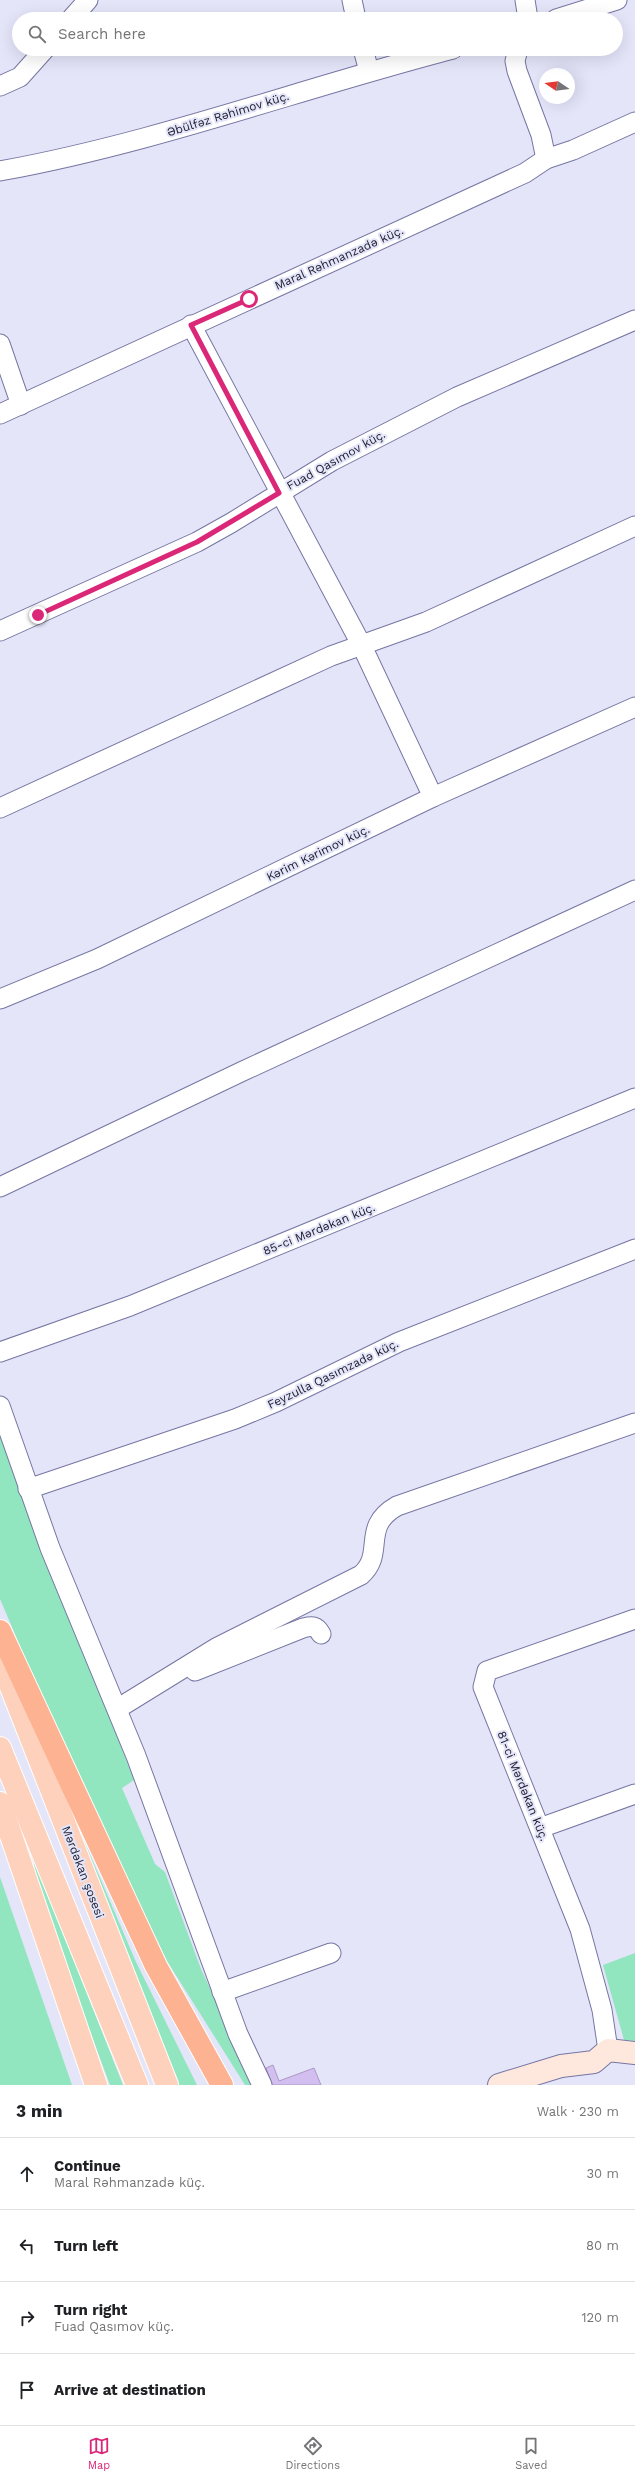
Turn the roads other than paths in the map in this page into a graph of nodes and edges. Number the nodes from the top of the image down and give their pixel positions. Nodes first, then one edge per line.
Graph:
1 (88, 0) edge
2 (352, 0) edge
3 (525, 0) edge
4 (617, 0) edge
5 (78, 12) edge
6 (355, 12) edge
7 (527, 12) edge
8 (578, 12) edge
9 (39, 56) edge
10 (365, 56) edge
11 (425, 56) edge
12 (516, 56) edge
13 (368, 70) junction
14 (0, 86) edge
15 (635, 122) edge
16 (546, 159) junction
17 (0, 171) edge
18 (635, 320) edge
19 (191, 325) junction
20 (0, 344) edge
21 (21, 405) junction
22 (0, 414) edge
23 (279, 493) junction
24 (635, 526) edge
25 (0, 631) edge
26 (361, 644) junction
27 (635, 707) edge
28 (433, 797) junction
29 (0, 808) edge
30 (635, 890) edge
31 (0, 999) edge
32 (635, 1098) edge
33 (0, 1187) edge
34 (635, 1249) edge
35 (0, 1352) edge
36 (0, 1406) edge
37 (635, 1423) edge
38 (28, 1489) junction
39 (635, 1619) edge
40 (0, 1631) edge
41 (321, 1634) dead end
42 (0, 1659) edge
43 (180, 1670) junction
44 (117, 1709) junction
45 (0, 1748) edge
46 (635, 1794) edge
47 (0, 1803) edge
48 (540, 1828) junction
49 (331, 1953) dead end
50 (222, 1992) junction
51 (608, 2050) junction
52 (635, 2053) edge
53 (96, 2085) edge
54 (137, 2085) edge
55 (166, 2085) edge
56 (222, 2085) edge
57 (262, 2085) edge
58 (499, 2085) edge

1 - 5 street
2 - 6 street
3 - 7 street
4 - 8 street
9 - 14 street
10 - 13 street
11 - 13 street, Əbülfəz Rəhimov küç.
12 - 16 street
13 - 17 street, Əbülfəz Rəhimov küç.
15 - 16 street, Maral Rəhmanzadə küç.
16 - 19 street, Maral Rəhmanzadə küç.
18 - 23 street, Fuad Qasımov küç.
19 - 21 street, Maral Rəhmanzadə küç.
19 - 23 street
20 - 21 street
21 - 22 street, Maral Rəhmanzadə küç.
23 - 25 street, Fuad Qasımov küç.
23 - 26 street
24 - 26 street
26 - 28 street
26 - 29 street
27 - 28 street, Kərim Kərimov küç.
28 - 31 street, Kərim Kərimov küç.
30 - 33 street
32 - 35 street, 85-ci Mərdəkan küç.
34 - 38 street, Feyzulla Qasımzadə küç.
36 - 38 street
37 - 43 street
38 - 44 street
39 - 48 street, 81-ci Mərdəkan küç.
40 - 56 highway
41 - 43 street
42 - 55 main road, Mərdəkan şosesi
43 - 44 street
44 - 50 street
45 - 54 main road
46 - 48 street
47 - 53 main road
48 - 51 street, 81-ci Mərdəkan küç.
49 - 50 street
50 - 57 street
51 - 52 street
51 - 58 street

